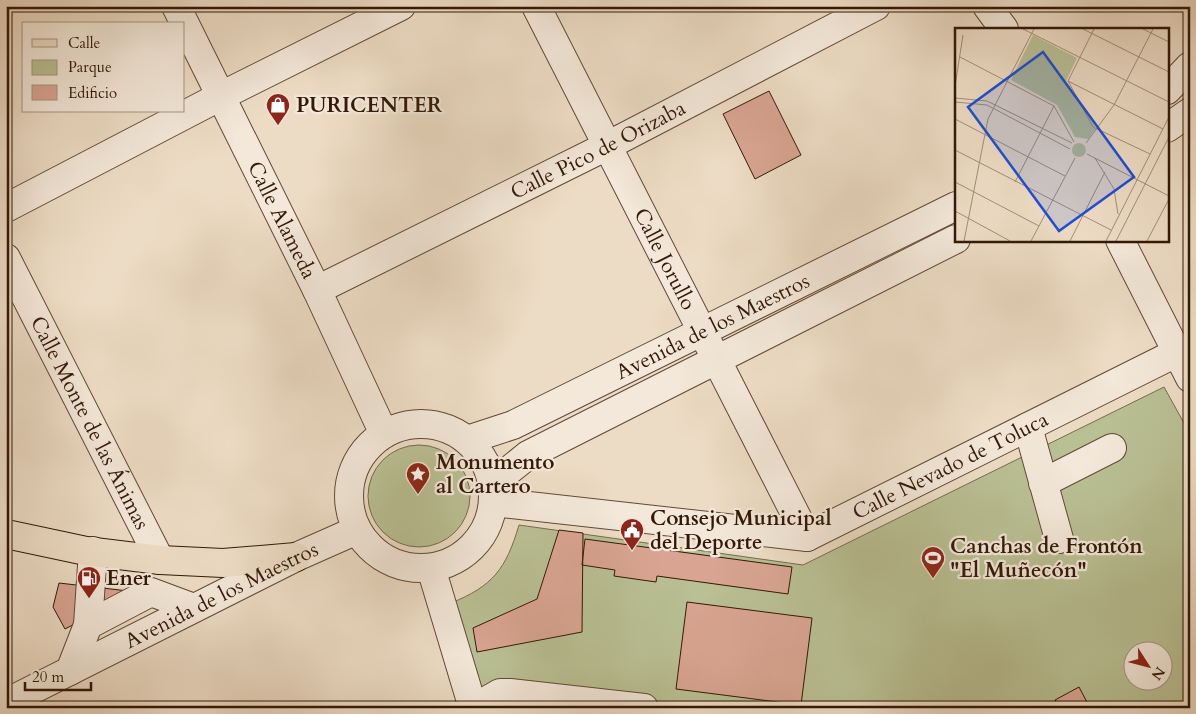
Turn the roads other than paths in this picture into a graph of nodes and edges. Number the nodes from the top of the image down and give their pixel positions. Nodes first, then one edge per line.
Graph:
1 (176, 6) edge
2 (401, 6) edge
3 (536, 6) edge
4 (876, 6) edge
5 (987, 6) edge
6 (184, 22) edge
7 (185, 24) edge
8 (1003, 28) edge
9 (1190, 66) edge
10 (1168, 89) edge
11 (221, 96) junction
12 (1190, 112) edge
13 (1168, 127) edge
14 (608, 146) junction
15 (955, 206) edge
16 (6, 208) edge
17 (955, 240) edge
18 (1121, 241) edge
19 (6, 258) edge
20 (317, 290) junction
21 (702, 332) junction
22 (1183, 350) edge
23 (716, 360) junction
24 (1190, 378) edge
25 (1028, 427) junction
26 (384, 434) junction
27 (467, 440) junction
28 (1112, 448) dead end
29 (1043, 483) junction
30 (492, 493) junction
31 (357, 530) junction
32 (6, 534) edge
33 (806, 537) junction
34 (1059, 539) dead end
35 (93, 551) junction
36 (296, 557) junction
37 (160, 560) junction
38 (430, 568) junction
39 (194, 608) junction
40 (88, 626) junction
41 (70, 671) junction
42 (6, 703) edge
43 (474, 708) edge
44 (644, 708) edge

1 - 6 street, Calle Alameda
2 - 11 street
3 - 14 street, Calle Jorullo
4 - 14 street, Calle Pico de Orizaba
5 - 8 street
7 - 11 street, Calle Alameda
9 - 10 street
11 - 16 street
11 - 20 street, Calle Alameda
12 - 13 street
14 - 20 street, Calle Pico de Orizaba
14 - 21 street, Calle Jorullo
15 - 21 street, Avenida de los Maestros
17 - 23 street, Avenida de los Maestros
18 - 22 street
19 - 37 street, Calle Monte de las Ánimas
20 - 26 street, Calle Alameda
21 - 23 street, Calle Jorullo
21 - 27 street, Avenida de los Maestros
22 - 24 street
22 - 25 street, Calle Nevado de Toluca
23 - 30 street, Avenida de los Maestros
23 - 33 street, Calle Jorullo
25 - 29 street
25 - 33 street, Calle Nevado de Toluca
26 - 27 street
26 - 31 street
27 - 30 street
28 - 29 street
29 - 34 street
30 - 33 street
30 - 38 street
31 - 36 street, Avenida de los Maestros
31 - 38 street
32 - 35 main road
35 - 37 main road
35 - 40 street
36 - 37 main road
36 - 39 street, Avenida de los Maestros
38 - 43 street
39 - 40 street
39 - 41 street, Avenida de los Maestros
40 - 41 street
41 - 42 street, Avenida de los Maestros
43 - 44 street

